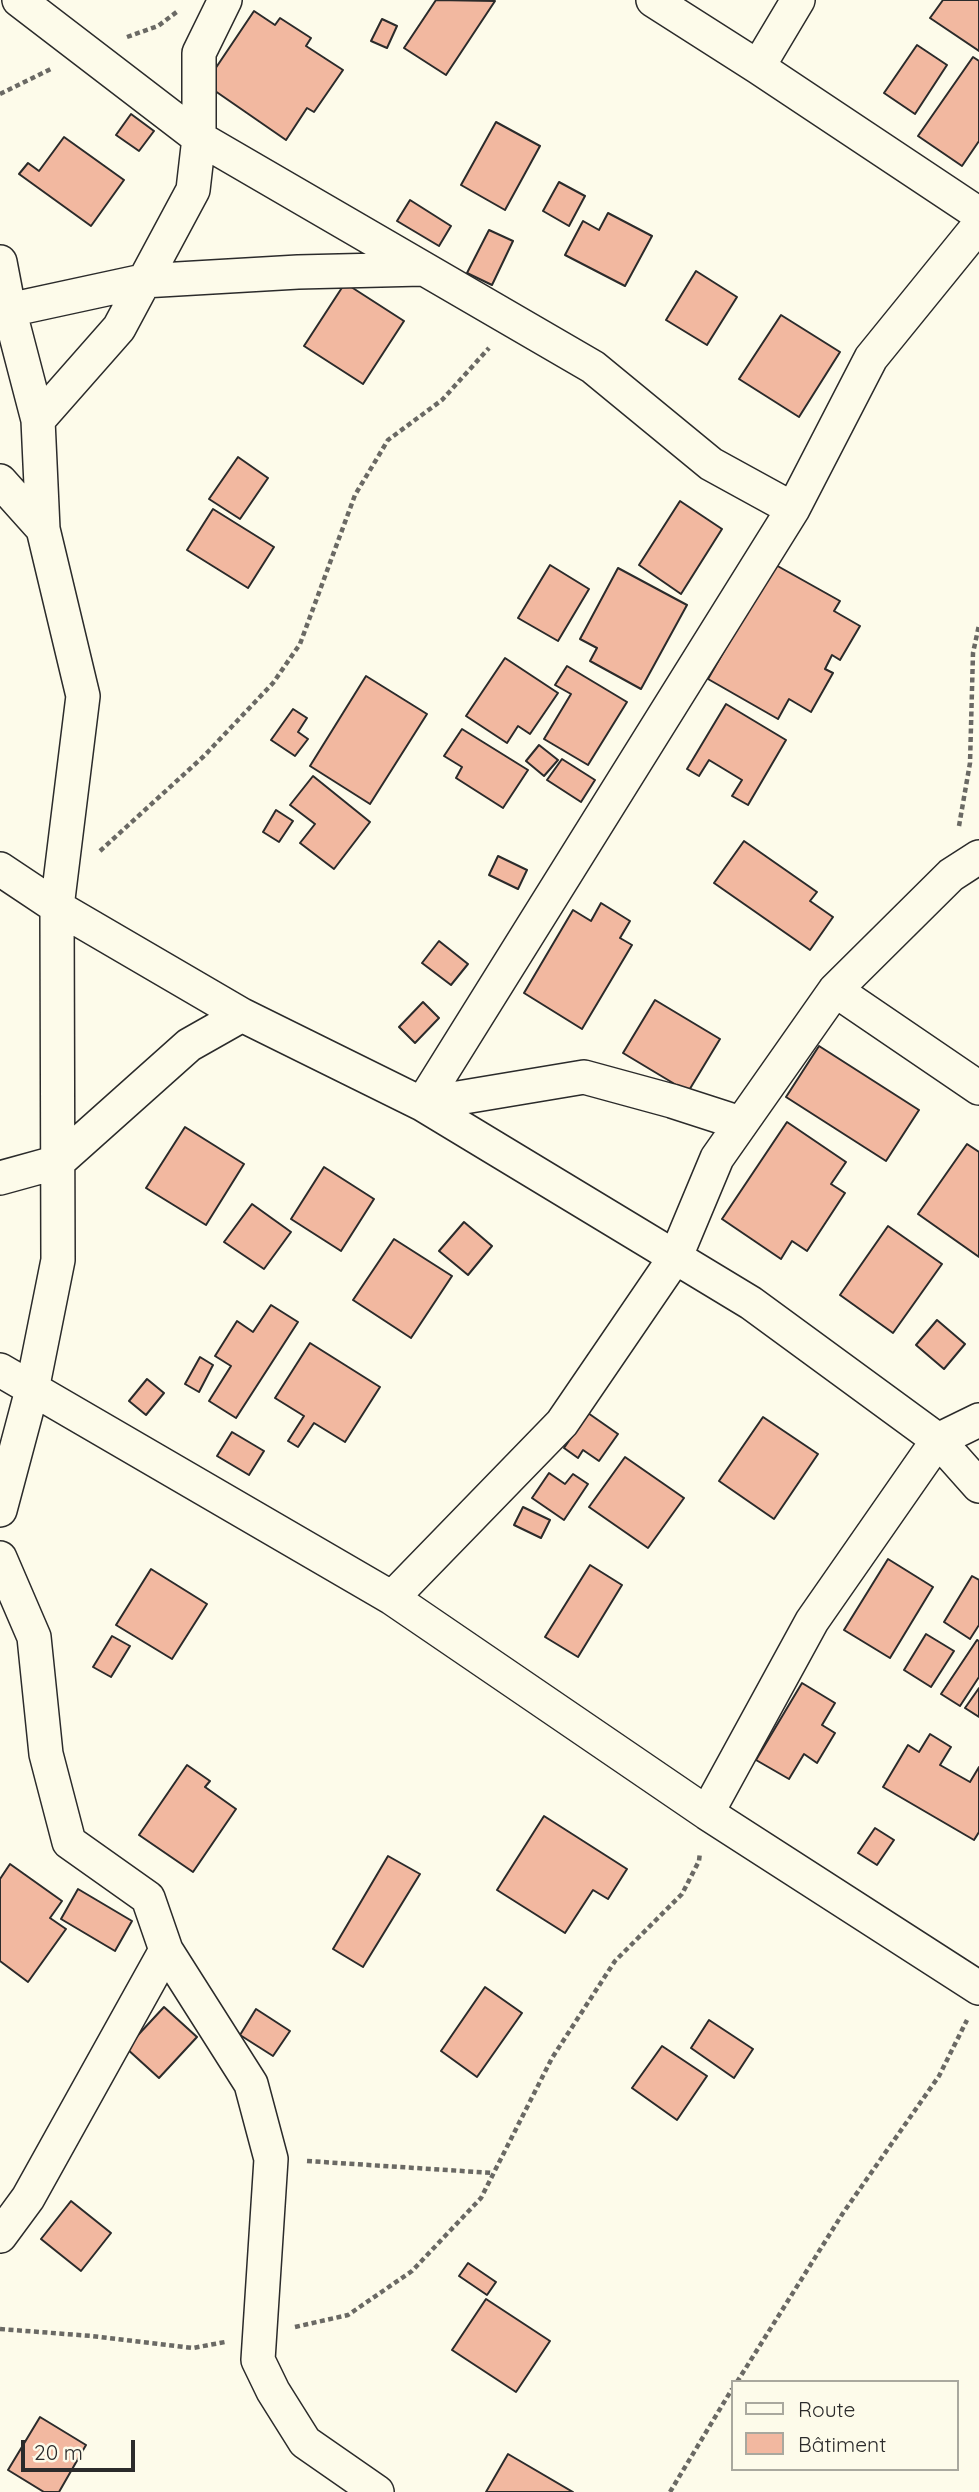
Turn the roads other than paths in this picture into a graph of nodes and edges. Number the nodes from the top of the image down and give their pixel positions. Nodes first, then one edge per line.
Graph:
1 (19, 0) edge
2 (225, 0) edge
3 (653, 0) edge
4 (798, 0) edge
5 (758, 66) junction
6 (199, 138) junction
7 (979, 214) edge
8 (979, 225) edge
9 (0, 262) edge
10 (422, 269) junction
11 (143, 281) junction
12 (4, 311) edge
13 (38, 420) junction
14 (0, 481) edge
15 (793, 509) junction
16 (43, 530) junction
17 (979, 857) edge
18 (0, 869) edge
19 (58, 897) junction
20 (835, 990) junction
21 (242, 1015) junction
22 (979, 1088) edge
23 (422, 1104) junction
24 (740, 1123) junction
25 (58, 1162) junction
26 (0, 1178) edge
27 (676, 1256) junction
28 (0, 1370) edge
29 (32, 1390) junction
30 (979, 1420) edge
31 (938, 1440) junction
32 (979, 1486) edge
33 (0, 1510) edge
34 (0, 1558) edge
35 (392, 1598) junction
36 (707, 1813) junction
37 (166, 1950) junction
38 (973, 2003) edge
39 (0, 2236) edge
40 (377, 2492) edge

1 - 6 street
2 - 6 street
3 - 5 street
4 - 5 street
5 - 7 street
6 - 10 street
6 - 11 street
8 - 15 street
9 - 12 street
10 - 11 street
10 - 15 street
11 - 12 street
11 - 13 street
12 - 13 street
13 - 16 street
14 - 16 street
15 - 23 street
16 - 19 street
17 - 20 street
18 - 19 street
19 - 21 street
19 - 25 street
20 - 22 street
20 - 24 street
21 - 23 street
21 - 25 street
23 - 24 street
23 - 27 street
24 - 27 street
25 - 26 street
25 - 29 street
27 - 31 street
27 - 35 street
28 - 29 street
29 - 33 street
29 - 35 street
30 - 31 street
31 - 32 street
31 - 36 street
34 - 37 street
35 - 36 street
36 - 38 street
37 - 39 street
37 - 40 street

